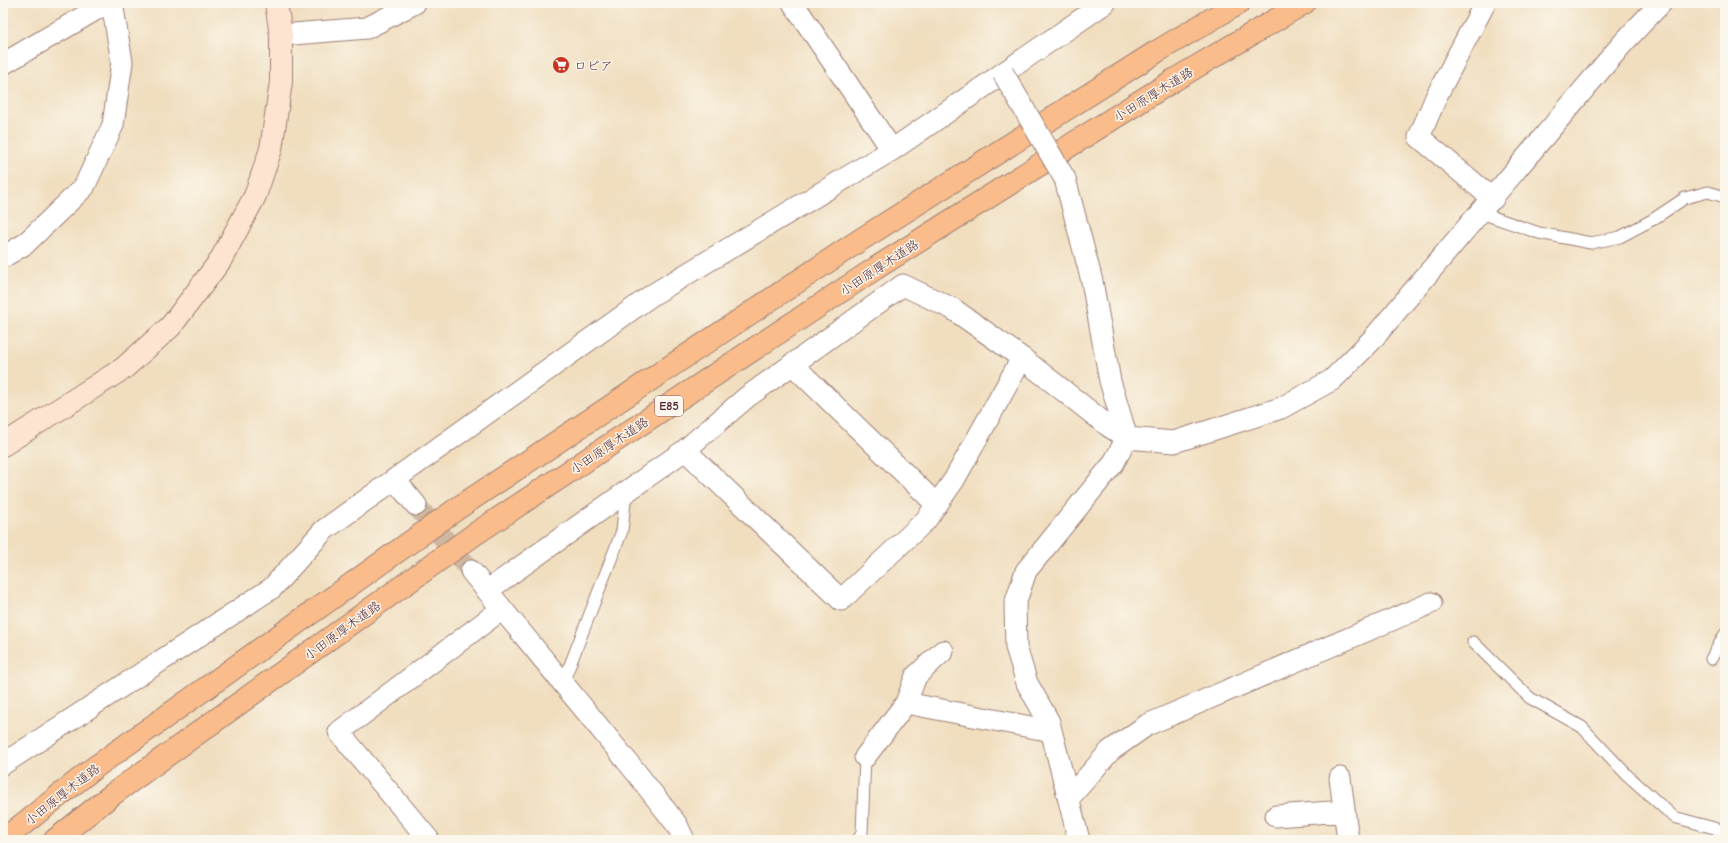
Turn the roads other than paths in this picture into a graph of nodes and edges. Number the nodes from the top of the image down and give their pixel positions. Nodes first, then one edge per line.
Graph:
1 (107, 3) edge
2 (112, 3) edge
3 (276, 3) edge
4 (415, 3) edge
5 (793, 3) edge
6 (1239, 3) edge
7 (1304, 3) edge
8 (1485, 3) edge
9 (1661, 3) edge
10 (1099, 5) edge
11 (281, 35) junction
12 (3, 64) edge
13 (1004, 73) junction
14 (892, 150) junction
15 (1725, 197) edge
16 (1487, 206) junction
17 (3, 257) edge
18 (1022, 358) junction
19 (792, 364) junction
20 (1127, 438) junction
21 (3, 445) edge
22 (685, 450) junction
23 (395, 480) junction
24 (626, 492) junction
25 (937, 504) junction
26 (416, 505) tunnel mouth
27 (471, 571) tunnel mouth
28 (488, 590) junction
29 (1431, 603) dead end
30 (502, 609) junction
31 (1725, 634) edge
32 (1473, 642) dead end
33 (943, 651) dead end
34 (1711, 659) dead end
35 (563, 683) junction
36 (906, 703) junction
37 (1052, 731) junction
38 (865, 757) joint
39 (3, 764) edge
40 (1340, 778) dead end
41 (1069, 798) junction
42 (1344, 811) junction
43 (1276, 816) dead end
44 (1725, 831) edge
45 (3, 840) edge
46 (55, 840) edge
47 (429, 840) edge
48 (684, 840) edge
49 (858, 840) edge
50 (1079, 840) edge
51 (1348, 840) edge

1 - 12 street
2 - 17 street
3 - 11 street
4 - 11 street
5 - 14 street
6 - 45 highway, 小田原厚木道路 / E85
7 - 46 highway, 小田原厚木道路 / E85
8 - 16 street
9 - 16 street
10 - 13 street
11 - 21 street
13 - 14 street
13 - 20 street, bridge
14 - 23 street
15 - 16 lane
16 - 20 street
18 - 19 street
18 - 20 street
18 - 25 street
19 - 22 street
19 - 25 street
20 - 37 street
22 - 24 street
22 - 25 street
23 - 26 street
23 - 39 street
24 - 28 street
24 - 35 lane
27 - 28 street
28 - 30 street
29 - 41 street
30 - 35 street
30 - 47 street
31 - 34 lane
32 - 44 lane
33 - 36 street
35 - 48 street
36 - 37 street
36 - 38 street
37 - 41 street
38 - 49 lane
40 - 42 street
41 - 50 street
42 - 43 street
42 - 51 street

